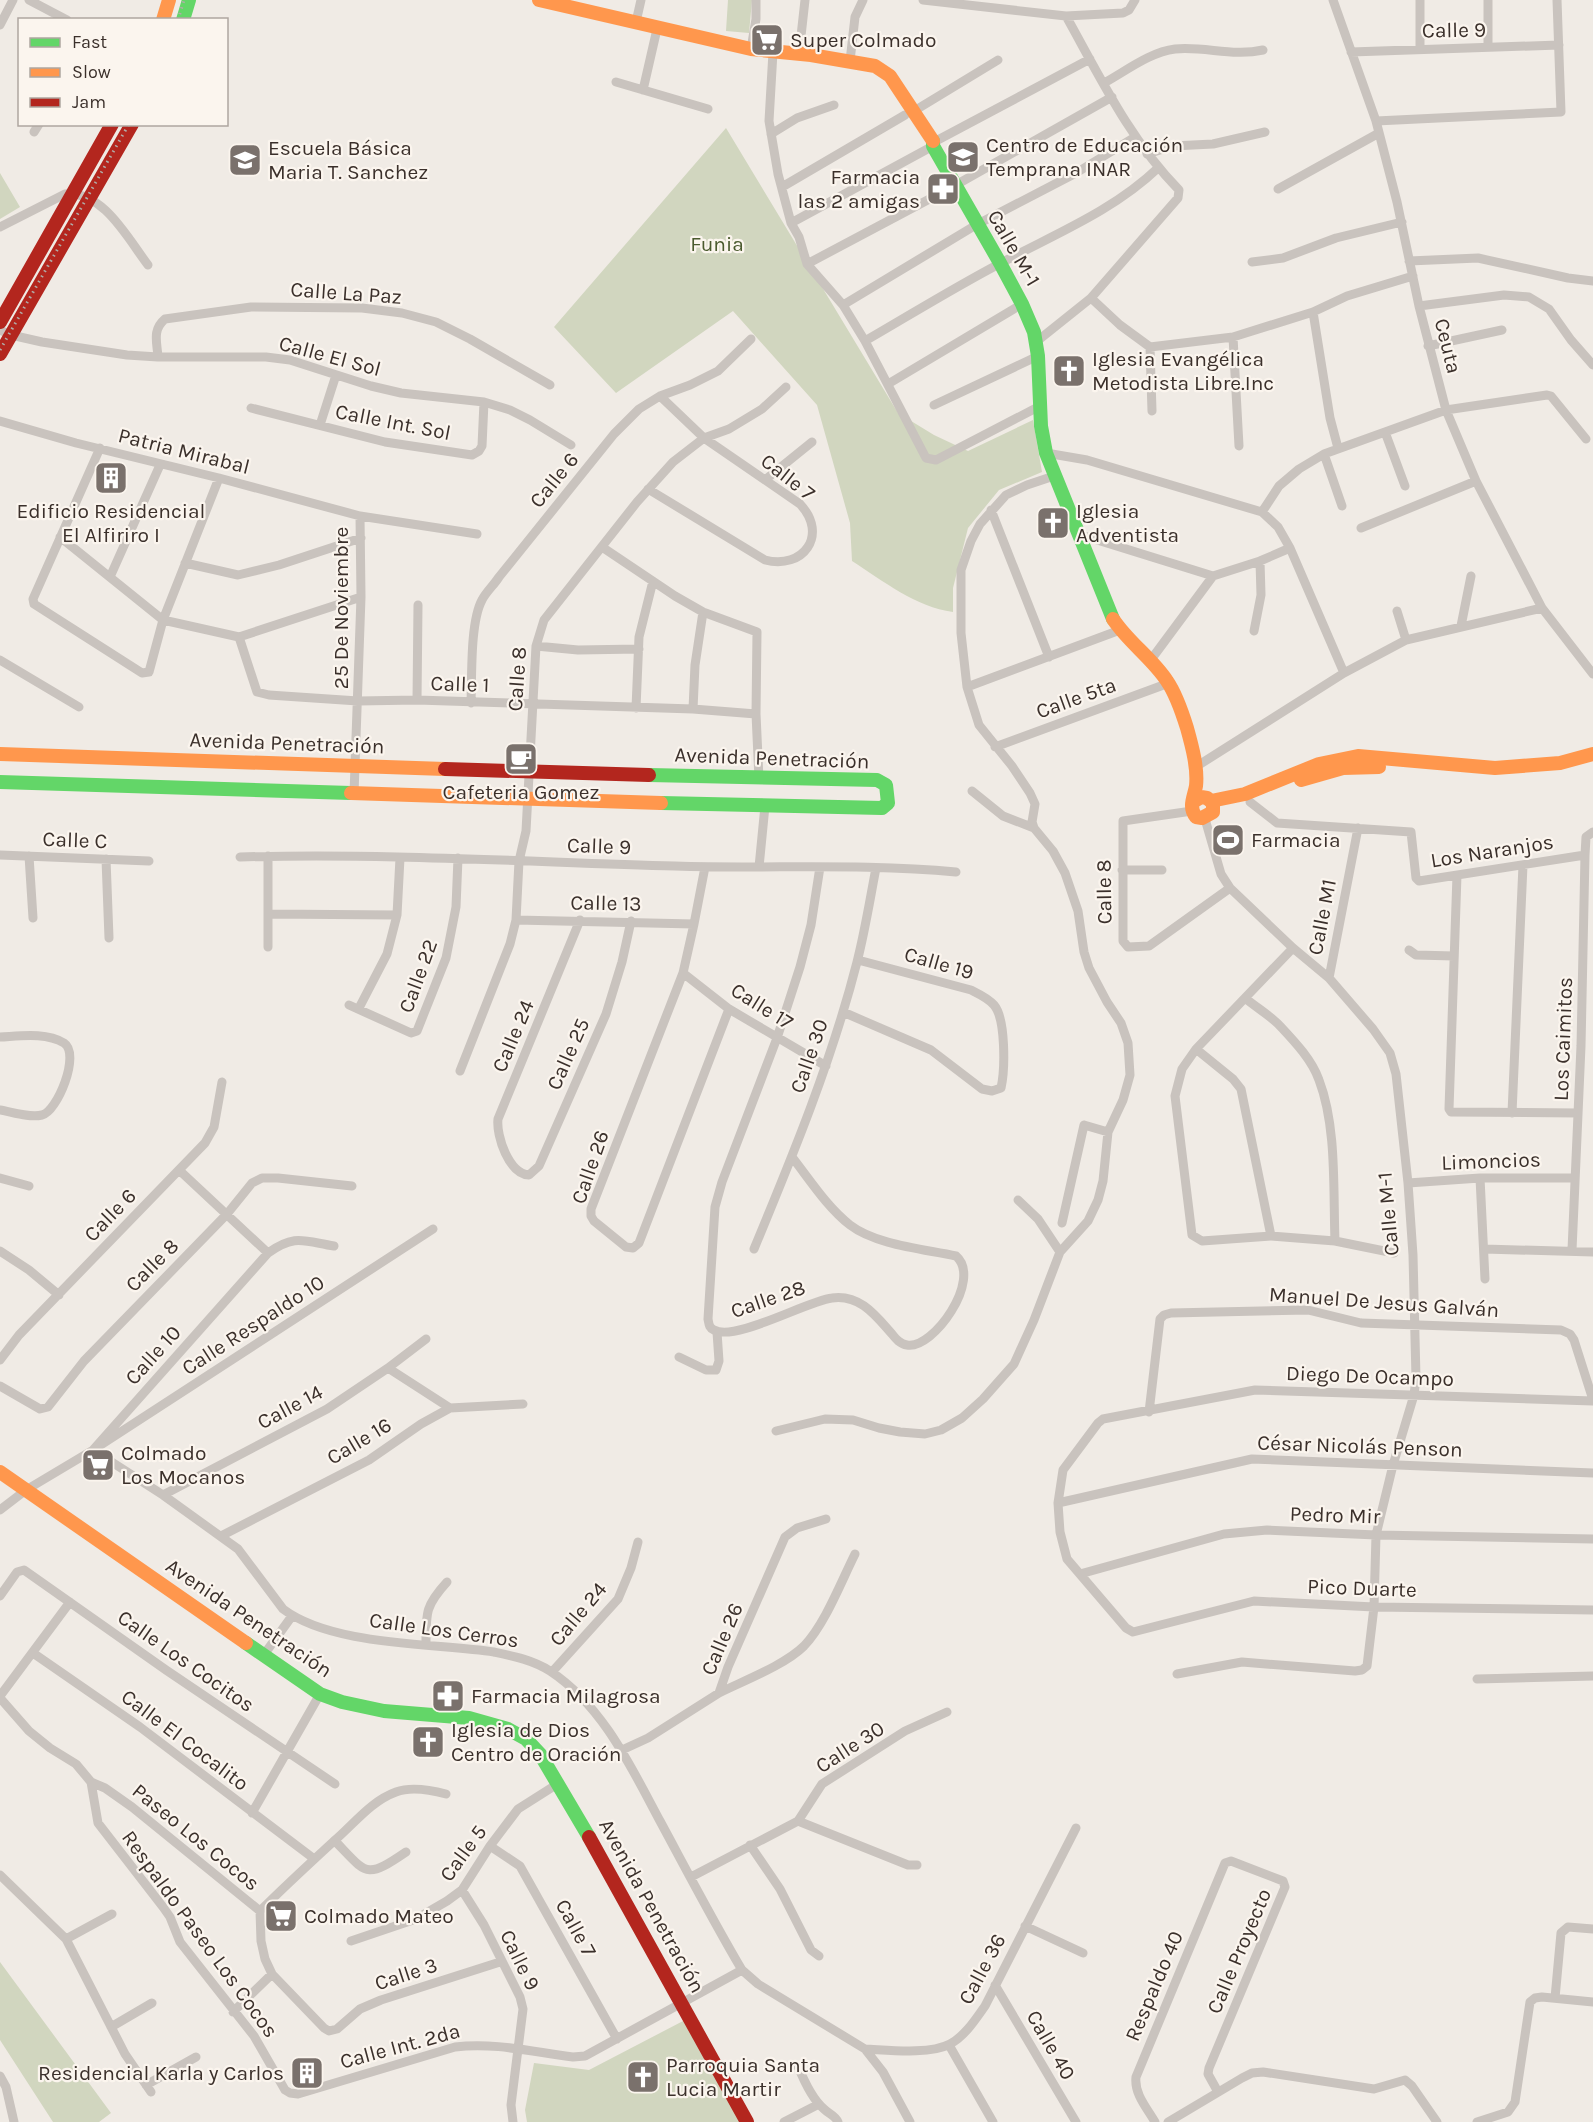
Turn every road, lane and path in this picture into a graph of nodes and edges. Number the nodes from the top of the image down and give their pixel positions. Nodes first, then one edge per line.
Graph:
1 (13, 0) edge
2 (29, 0) edge
3 (169, 0) edge
4 (189, 0) edge
5 (641, 0) edge
6 (756, 0) edge
7 (805, 0) edge
8 (863, 0) edge
9 (923, 0) edge
10 (1135, 0) edge
11 (1334, 0) edge
12 (1420, 0) edge
13 (1488, 0) edge
14 (1557, 0) edge
15 (544, 1) edge
16 (593, 6) edge
17 (1066, 16) junction
18 (63, 18) edge
19 (164, 18) edge
20 (184, 18) edge
21 (636, 22) junction
22 (0, 26) edge
23 (657, 29) junction
24 (1559, 45) junction
25 (1488, 47) junction
26 (1420, 48) junction
27 (751, 49) junction
28 (1263, 50) dead end
29 (773, 52) junction
30 (1351, 52) junction
31 (799, 54) junction
32 (1090, 59) junction
33 (998, 60) dead end
34 (850, 61) junction
35 (616, 82) dead end
36 (1104, 83) junction
37 (643, 90) junction
38 (1112, 97) junction
39 (834, 105) dead end
40 (708, 109) dead end
41 (910, 113) junction
42 (1376, 121) junction
43 (111, 126) edge
44 (131, 126) edge
45 (1265, 132) dead end
46 (1379, 133) junction
47 (771, 134) junction
48 (1135, 137) junction
49 (933, 144) junction
50 (1147, 154) junction
51 (1158, 168) junction
52 (954, 186) junction
53 (782, 187) junction
54 (1278, 189) dead end
55 (75, 193) junction
56 (90, 199) junction
57 (1402, 222) junction
58 (791, 223) junction
59 (976, 225) junction
60 (0, 227) edge
61 (1409, 261) junction
62 (1252, 262) dead end
63 (1000, 263) junction
64 (807, 264) junction
65 (148, 265) dead end
66 (1413, 276) junction
67 (1593, 281) edge
68 (1091, 298) junction
69 (1022, 304) junction
70 (843, 305) junction
71 (1419, 306) junction
72 (1312, 312) junction
73 (0, 322) edge
74 (1502, 330) dead end
75 (6, 332) edge
76 (1233, 337) junction
77 (751, 339) dead end
78 (866, 341) junction
79 (1150, 346) junction
80 (1428, 346) junction
81 (1037, 349) junction
82 (0, 354) edge
83 (158, 357) junction
84 (1593, 365) edge
85 (336, 375) junction
86 (888, 384) junction
87 (550, 385) dead end
88 (786, 387) dead end
89 (660, 396) junction
90 (484, 402) junction
91 (934, 405) dead end
92 (1040, 406) junction
93 (251, 408) dead end
94 (1446, 410) junction
95 (1152, 411) dead end
96 (0, 415) edge
97 (0, 421) edge
98 (320, 425) junction
99 (1385, 432) junction
100 (704, 438) junction
101 (1586, 439) dead end
102 (812, 442) dead end
103 (571, 445) dead end
104 (1239, 446) dead end
105 (97, 447) junction
106 (1338, 448) junction
107 (1046, 453) junction
108 (1324, 454) junction
109 (160, 465) junction
110 (1054, 476) junction
111 (219, 478) junction
112 (765, 480) junction
113 (1476, 481) junction
114 (1405, 486) dead end
115 (648, 489) junction
116 (1342, 506) dead end
117 (991, 510) junction
118 (1262, 512) junction
119 (360, 516) junction
120 (1360, 528) dead end
121 (477, 534) dead end
122 (1078, 534) junction
123 (60, 537) junction
124 (361, 538) junction
125 (602, 547) junction
126 (1290, 548) junction
127 (1260, 561) junction
128 (185, 563) junction
129 (1213, 576) junction
130 (1471, 576) dead end
131 (111, 577) junction
132 (653, 581) junction
133 (361, 597) junction
134 (418, 604) dead end
135 (1542, 608) junction
136 (1397, 611) dead end
137 (703, 612) junction
138 (163, 620) junction
139 (1461, 626) junction
140 (1120, 630) junction
141 (1254, 631) dead end
142 (239, 637) junction
143 (1406, 640) junction
144 (536, 646) junction
145 (639, 649) junction
146 (1049, 657) junction
147 (0, 660) edge
148 (1150, 661) junction
149 (1344, 673) junction
150 (1593, 674) edge
151 (1169, 683) junction
152 (967, 687) junction
153 (358, 700) junction
154 (417, 700) junction
155 (471, 703) junction
156 (532, 704) junction
157 (80, 707) dead end
158 (636, 708) junction
159 (693, 709) junction
160 (756, 714) junction
161 (995, 747) junction
162 (0, 754) edge
163 (1593, 754) edge
164 (1593, 763) edge
165 (356, 766) junction
166 (1194, 768) junction
167 (530, 771) junction
168 (759, 779) junction
169 (0, 782) edge
170 (1196, 782) junction
171 (972, 791) dead end
172 (354, 794) junction
173 (527, 799) junction
174 (1250, 802) junction
175 (765, 806) junction
176 (1193, 806) junction
177 (1210, 807) junction
178 (1034, 828) junction
179 (1358, 828) junction
180 (1593, 832) edge
181 (0, 855) edge
182 (1585, 855) junction
183 (29, 856) junction
184 (268, 856) junction
185 (240, 857) dead end
186 (399, 858) junction
187 (458, 858) junction
188 (105, 859) junction
189 (149, 861) dead end
190 (519, 861) junction
191 (1523, 865) junction
192 (705, 867) junction
193 (759, 867) junction
194 (820, 867) junction
195 (876, 868) junction
196 (1122, 870) junction
197 (1162, 870) dead end
198 (956, 872) dead end
199 (1457, 875) junction
200 (1230, 888) junction
201 (268, 915) junction
202 (397, 915) junction
203 (33, 918) dead end
204 (516, 920) junction
205 (580, 920) junction
206 (632, 921) junction
207 (694, 924) junction
208 (109, 938) dead end
209 (268, 947) dead end
210 (1293, 948) junction
211 (1409, 950) dead end
212 (1454, 956) junction
213 (858, 960) junction
214 (1583, 972) junction
215 (682, 973) junction
216 (1593, 973) edge
217 (1329, 978) junction
218 (1245, 999) junction
219 (729, 1009) junction
220 (843, 1012) junction
221 (0, 1037) edge
222 (777, 1038) junction
223 (1196, 1049) junction
224 (826, 1066) junction
225 (460, 1071) dead end
226 (222, 1082) dead end
227 (0, 1110) edge
228 (1512, 1113) junction
229 (1578, 1113) junction
230 (1108, 1132) junction
231 (792, 1158) junction
232 (512, 1166) joint
233 (179, 1170) junction
234 (0, 1178) edge
235 (1480, 1178) junction
236 (1575, 1178) junction
237 (1408, 1183) junction
238 (28, 1186) dead end
239 (352, 1186) dead end
240 (1018, 1200) dead end
241 (227, 1214) junction
242 (1062, 1223) dead end
243 (433, 1230) dead end
244 (1271, 1236) junction
245 (1335, 1241) junction
246 (334, 1246) dead end
247 (754, 1249) dead end
248 (1484, 1249) junction
249 (0, 1251) edge
250 (1572, 1251) junction
251 (1060, 1252) junction
252 (1593, 1252) edge
253 (1394, 1253) dead end
254 (268, 1254) junction
255 (1485, 1279) dead end
256 (58, 1295) junction
257 (1416, 1324) junction
258 (717, 1332) junction
259 (426, 1339) dead end
260 (679, 1357) dead end
261 (0, 1360) edge
262 (388, 1368) junction
263 (0, 1386) edge
264 (1414, 1395) junction
265 (1593, 1401) edge
266 (523, 1404) dead end
267 (450, 1408) junction
268 (1149, 1412) junction
269 (776, 1431) dead end
270 (93, 1450) junction
271 (1393, 1465) junction
272 (0, 1472) edge
273 (1593, 1473) edge
274 (26, 1490) junction
275 (164, 1495) junction
276 (1058, 1503) junction
277 (0, 1510) edge
278 (826, 1519) dead end
279 (1376, 1535) junction
280 (221, 1536) junction
281 (1593, 1539) edge
282 (638, 1542) dead end
283 (855, 1554) dead end
284 (1080, 1574) junction
285 (447, 1582) dead end
286 (0, 1596) edge
287 (70, 1602) junction
288 (1374, 1608) junction
289 (1593, 1610) edge
290 (292, 1616) junction
291 (1133, 1632) joint
292 (426, 1645) junction
293 (33, 1653) junction
294 (263, 1656) junction
295 (552, 1672) junction
296 (1176, 1674) dead end
297 (1593, 1676) edge
298 (1476, 1679) dead end
299 (719, 1693) junction
300 (320, 1694) junction
301 (0, 1697) edge
302 (947, 1712) dead end
303 (621, 1750) junction
304 (287, 1751) junction
305 (91, 1782) junction
306 (559, 1783) junction
307 (335, 1784) dead end
308 (446, 1794) dead end
309 (252, 1813) junction
310 (798, 1821) junction
311 (1076, 1828) dead end
312 (335, 1841) junction
313 (750, 1845) junction
314 (490, 1846) junction
315 (406, 1852) dead end
316 (313, 1858) junction
317 (1225, 1863) joint
318 (917, 1865) dead end
319 (0, 1875) edge
320 (691, 1877) junction
321 (462, 1890) junction
322 (260, 1911) junction
323 (112, 1914) dead end
324 (1025, 1926) junction
325 (1593, 1929) edge
326 (66, 1939) junction
327 (351, 1941) dead end
328 (1083, 1953) dead end
329 (819, 1956) dead end
330 (500, 1962) junction
331 (742, 1970) junction
332 (272, 1974) junction
333 (995, 1986) junction
334 (1555, 1998) junction
335 (1593, 2002) edge
336 (152, 2003) dead end
337 (681, 2003) junction
338 (233, 2012) junction
339 (111, 2027) junction
340 (329, 2031) joint
341 (617, 2040) junction
342 (949, 2044) junction
343 (865, 2049) junction
344 (517, 2050) junction
345 (196, 2057) dead end
346 (798, 2066) dead end
347 (0, 2076) edge
348 (1218, 2092) junction
349 (298, 2094) joint
350 (9, 2104) junction
351 (819, 2104) junction
352 (0, 2109) edge
353 (1500, 2119) edge
354 (14, 2122) edge
355 (513, 2122) edge
356 (747, 2122) edge
357 (784, 2122) edge
358 (838, 2122) edge
359 (910, 2122) edge
360 (993, 2122) edge
361 (1076, 2122) edge
362 (1155, 2122) edge
363 (1168, 2122) edge
364 (1437, 2122) edge
365 (1477, 2122) edge

1 - 22 street
2 - 18 street
3 - 19 street
4 - 20 street
5 - 21 street
6 - 27 street
7 - 31 street
8 - 34 street
9 - 17 street
10 - 17 street
11 - 30 street, Ceuta
12 - 26 street
13 - 25 street
14 - 24 street
15 - 16 street, Calle M-1
16 - 21 street, Calle M-1
17 - 32 street
21 - 23 street, Calle M-1
23 - 27 street, Calle M-1
23 - 37 street
24 - 25 street, Calle 9
24 - 42 street
25 - 26 street, Calle 9
26 - 30 street, Calle 9
27 - 29 street, Calle M-1
28 - 36 street
29 - 31 street, Calle M-1
29 - 47 street
30 - 42 street, Ceuta
31 - 34 street, Calle M-1
32 - 36 street
32 - 49 street
33 - 41 street
34 - 41 street, Calle M-1
35 - 37 street
36 - 38 street
37 - 40 street
38 - 48 street
38 - 52 street
39 - 47 street
41 - 49 street, Calle M-1
41 - 53 street
42 - 46 street, Ceuta
43 - 55 street
44 - 56 street
45 - 50 street
46 - 54 street
46 - 57 street, Ceuta
47 - 53 street
48 - 50 street
48 - 59 street
49 - 52 street, Calle M-1
49 - 58 street
50 - 51 street
51 - 63 street
51 - 68 street
52 - 59 street, Calle M-1
52 - 64 street
53 - 58 street
55 - 56 street
55 - 60 street
55 - 73 street
56 - 65 street
56 - 75 street
57 - 61 street, Ceuta
57 - 62 street
58 - 64 street
59 - 63 street, Calle M-1
59 - 70 street
61 - 66 street, Ceuta
61 - 67 street
63 - 69 street, Calle M-1
63 - 78 street
64 - 70 street
66 - 71 street, Ceuta
66 - 72 street
68 - 79 street
68 - 81 street
69 - 81 street, Calle M-1
69 - 86 street
70 - 78 street
71 - 80 street, Ceuta
71 - 84 street
72 - 76 street
72 - 106 street
74 - 80 street
75 - 82 street
75 - 83 street, Calle El Sol
76 - 79 street
76 - 104 street
77 - 89 street, Calle 6
78 - 86 street
79 - 95 street
80 - 94 street, Ceuta
81 - 91 street
81 - 92 street, Calle M-1
83 - 85 street, Calle El Sol
83 - 87 street, Calle La Paz
85 - 90 street, Calle El Sol
85 - 98 street
86 - 92 street
88 - 100 street, Calle 8
89 - 100 street, Calle 7
89 - 155 street, Calle 6
90 - 98 street, Calle Int. Sol
90 - 103 street, Calle El Sol
92 - 107 street, Calle M-1
93 - 98 street, Calle Int. Sol
94 - 99 street
94 - 101 street
94 - 113 street, Ceuta
96 - 105 street
97 - 105 street, Patria Mirabal
99 - 106 street
99 - 114 street
100 - 112 street, Calle 7
100 - 115 street, Calle 8
102 - 112 street
105 - 109 street, Patria Mirabal
105 - 123 street
106 - 108 street
107 - 110 street, Calle M-1
107 - 118 street
108 - 116 street
108 - 118 street
109 - 111 street, Patria Mirabal
109 - 131 street
110 - 117 street
110 - 122 street, Calle M-1
111 - 119 street, Patria Mirabal
111 - 128 street
112 - 115 street, Calle 7
113 - 120 street
113 - 135 street, Ceuta
115 - 125 street, Calle 8
117 - 146 street
117 - 152 street
118 - 126 street
119 - 121 street, Patria Mirabal
119 - 124 street, 25 De Noviembre
122 - 129 street
122 - 140 street, Calle M-1
123 - 131 street
123 - 138 street
124 - 128 street
124 - 133 street, 25 De Noviembre
125 - 132 street
125 - 144 street, Calle 8
126 - 127 street
126 - 149 street
127 - 129 street
127 - 141 street
128 - 138 street
129 - 148 street
130 - 139 street
131 - 138 street
132 - 137 street
132 - 145 street
133 - 142 street
133 - 153 street, 25 De Noviembre
134 - 154 street
135 - 139 street
135 - 150 street, Ceuta
136 - 143 street
137 - 159 street
137 - 160 street
138 - 142 street
139 - 143 street
140 - 146 street
140 - 148 street, Calle M-1
142 - 153 street, Calle 1
143 - 149 street
144 - 145 street
144 - 156 street, Calle 8
145 - 158 street
146 - 152 street
147 - 157 street
148 - 151 street, Calle M-1
149 - 166 street
151 - 161 street, Calle 5ta
151 - 166 street, Calle M-1
152 - 161 street
153 - 154 street, Calle 1
153 - 165 street, 25 De Noviembre
154 - 155 street, Calle 1
155 - 156 street, Calle 1
156 - 158 street, Calle 1
156 - 167 street, Calle 8
158 - 159 street, Calle 1
159 - 160 street, Calle 1
160 - 168 street
161 - 178 street
162 - 165 street, Avenida Penetración
163 - 177 street
164 - 174 street
165 - 167 street, Avenida Penetración
165 - 172 street, 25 De Noviembre
166 - 170 street, Calle M-1
167 - 168 street, Avenida Penetración
167 - 173 street, Calle 8
168 - 175 street, Avenida Penetración
169 - 172 street, Avenida Penetración
170 - 176 street, Calle M-1
170 - 177 street, Calle M-1
171 - 178 street
172 - 173 street, Avenida Penetración
173 - 175 street, Avenida Penetración
173 - 190 street, Calle 8
174 - 177 street
174 - 179 street
175 - 193 street
176 - 177 street
176 - 177 street
176 - 196 street, Calle 8
177 - 200 street, Calle M-1
178 - 230 street
179 - 199 street, Los Naranjos
179 - 217 street, Calle M1
180 - 182 street, Los Caimitos
181 - 183 street, Calle C
182 - 191 street, Los Naranjos
182 - 214 street, Los Caimitos
183 - 188 street, Calle C
183 - 203 street
184 - 185 street, Calle 9
184 - 186 street, Calle 9
184 - 201 street
186 - 187 street, Calle 9
186 - 202 street
187 - 190 street, Calle 9
187 - 202 street, Calle 22
188 - 189 street, Calle C
188 - 208 street
190 - 192 street, Calle 9
190 - 204 street, Calle 8
191 - 199 street, Los Naranjos
191 - 228 street
192 - 193 street, Calle 9
192 - 207 street, Calle 26
193 - 194 street, Calle 9
194 - 195 street, Calle 9
194 - 222 street, Calle 28
195 - 198 street, Calle 9
195 - 213 street, Calle 30
196 - 197 street
196 - 200 street, Calle 8
199 - 212 street
200 - 210 street, Calle M-1
201 - 202 street
201 - 209 street
204 - 205 street, Calle 13
204 - 225 street, Calle 8
205 - 206 street, Calle 13
205 - 232 street, Calle 24
206 - 207 street, Calle 13
206 - 232 street, Calle 25
207 - 215 street, Calle 26
210 - 217 street, Calle M-1
210 - 218 street
211 - 212 street
212 - 228 street
213 - 220 street, Calle 30
213 - 220 street, Calle 19
214 - 216 street
214 - 229 street, Los Caimitos
215 - 219 street, Calle 17
215 - 219 street, Calle 26
217 - 237 street, Calle M-1
218 - 223 street
218 - 245 street
219 - 222 street, Calle 17
220 - 224 street, Calle 30
221 - 227 street
222 - 224 street, Calle 17
222 - 258 street, Calle 28
223 - 244 street
223 - 244 street
224 - 231 street, Calle 30
226 - 233 street, Calle 6
228 - 229 street
229 - 236 street, Los Caimitos
230 - 242 street
230 - 251 street
231 - 247 street, Calle 30
231 - 258 street, Calle 28
233 - 241 street
233 - 256 street, Calle 6
234 - 238 street
235 - 236 street, Limoncios
235 - 237 street, Limoncios
235 - 248 street
236 - 250 street, Los Caimitos
237 - 257 street, Calle M-1
239 - 241 street, Calle 8
240 - 251 street
241 - 254 street
241 - 263 street, Calle 8
243 - 270 street, Calle Respaldo 10
244 - 245 street
245 - 253 street
246 - 254 street, Calle 10
248 - 250 street
248 - 255 street
249 - 256 street
250 - 252 street
251 - 269 street
254 - 270 street, Calle 10
256 - 261 street, Calle 6
257 - 264 street, Calle M-1
257 - 265 street, Manuel De Jesus Galván
257 - 268 street, Manuel De Jesus Galván
258 - 260 street
259 - 262 street, Calle 14
262 - 267 street
262 - 275 street, Calle 14
264 - 265 street, Diego De Ocampo
264 - 268 street, Diego De Ocampo
264 - 271 street, Calle M-1
266 - 267 street, Calle 16
267 - 280 street, Calle 16
268 - 276 street, Diego De Ocampo
270 - 274 street, Calle 10
270 - 275 street, Calle Los Cerros
271 - 273 street, César Nicolás Penson
271 - 276 street, César Nicolás Penson
271 - 279 street, Calle M-1
272 - 274 street, Avenida Penetración
274 - 277 street, Calle 10
274 - 294 street, Avenida Penetración
275 - 280 street, Calle Los Cerros
276 - 284 street, Diego De Ocampo
278 - 299 street, Calle 26
279 - 281 street, Pedro Mir
279 - 284 street, Pedro Mir
279 - 288 street, Calle M-1
280 - 290 street, Calle Los Cerros
282 - 295 street, Calle 24
283 - 299 street
284 - 291 street, Diego De Ocampo
285 - 292 street
286 - 287 street, Calle Los Cocitos
287 - 293 street
287 - 304 street, Calle Los Cocitos
288 - 289 street, Pico Duarte
288 - 291 street, Pico Duarte
288 - 296 street, Calle M-1
290 - 292 street, Calle Los Cerros
290 - 294 street
292 - 295 street, Calle Los Cerros
293 - 301 street
293 - 309 street, Calle El Cocalito
294 - 300 street, Avenida Penetración
295 - 303 street, Calle Los Cerros
297 - 298 street
299 - 303 street, Calle 26
300 - 304 street
300 - 306 street, Avenida Penetración
301 - 305 street, Paseo Los Cocos
302 - 310 street, Calle 30
303 - 320 street, Calle Los Cerros
304 - 307 street, Calle Los Cocitos
304 - 309 street
305 - 322 street, Paseo Los Cocos
305 - 338 street, Respaldo Paseo Los Cocos
306 - 314 street, Calle 5
306 - 337 street, Avenida Penetración
308 - 312 street
309 - 316 street, Calle El Cocalito
310 - 313 street
310 - 318 street
311 - 324 street, Calle 36
312 - 315 street
312 - 316 street
313 - 320 street
313 - 329 street
314 - 321 street, Calle 5
314 - 341 street, Calle 7
316 - 322 street
317 - 348 street, Calle Proyecto
317 - 362 street, Respaldo 40
319 - 326 street
320 - 331 street, Calle Los Cerros
321 - 327 street, Calle 5
321 - 330 street, Calle 9
322 - 332 street, Paseo Los Cocos
323 - 326 street
324 - 328 street
324 - 333 street, Calle 36
325 - 334 street
326 - 339 street
330 - 340 street, Calle 3
330 - 344 street, Calle 9
331 - 337 street, Calle Int. 2da
331 - 343 street, Calle Los Cerros
332 - 338 street
332 - 340 street, Paseo Los Cocos
333 - 342 street, Calle 36
333 - 361 street, Calle 40
334 - 335 street
334 - 353 street
336 - 339 street
337 - 341 street, Calle Int. 2da
337 - 356 street, Avenida Penetración
338 - 349 street, Respaldo Paseo Los Cocos
339 - 345 street
341 - 344 street, Calle Int. 2da
342 - 343 street, Calle 36
342 - 360 street
343 - 359 street, Calle Los Cerros
344 - 349 street, Calle Int. 2da
344 - 355 street, Calle 9
346 - 351 street
347 - 350 street
348 - 363 street
348 - 364 street
350 - 352 street
350 - 354 street
351 - 357 street
351 - 358 street
353 - 365 street

